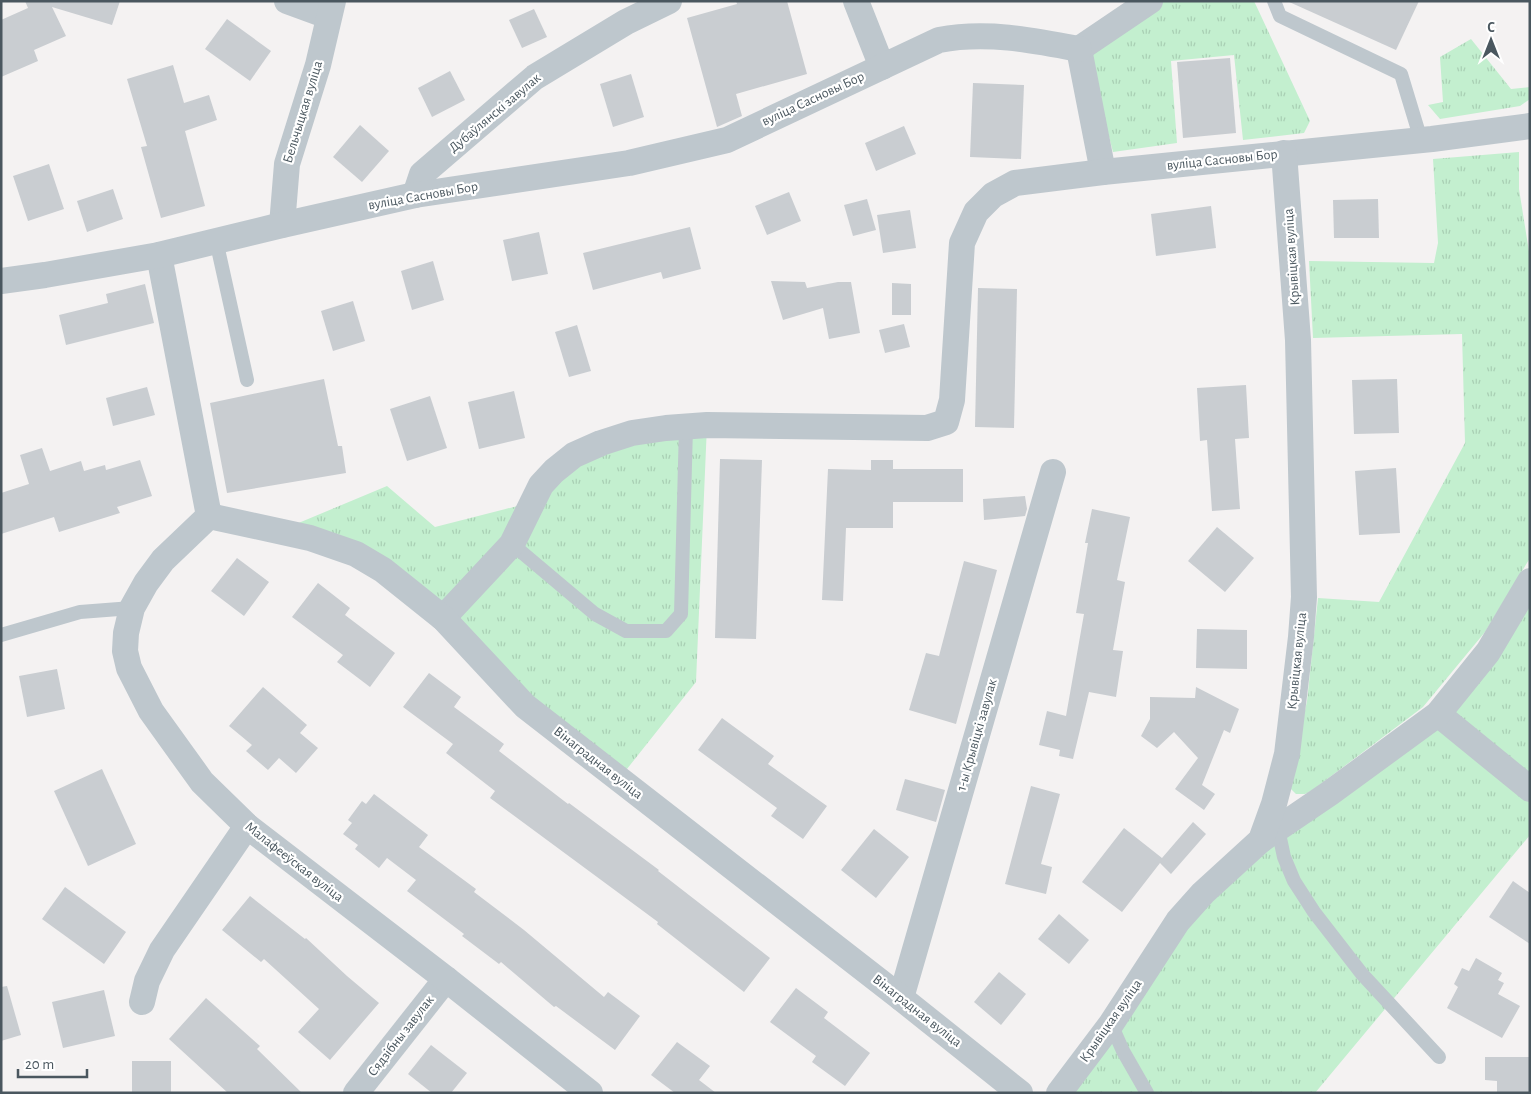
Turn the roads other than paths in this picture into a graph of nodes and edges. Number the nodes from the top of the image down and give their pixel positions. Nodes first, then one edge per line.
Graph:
1 (287, 1) edge
2 (669, 1) edge
3 (856, 1) edge
4 (1150, 1) edge
5 (1274, 1) edge
6 (331, 9) edge
7 (1079, 49) junction
8 (882, 67) junction
9 (1530, 126) edge
10 (1421, 140) junction
11 (1284, 153) junction
12 (1103, 172) junction
13 (415, 195) junction
14 (282, 225) junction
15 (216, 240) junction
16 (158, 254) junction
17 (1, 281) edge
18 (247, 380) dead end
19 (686, 427) junction
20 (1053, 472) dead end
21 (209, 516) junction
22 (512, 544) junction
23 (1530, 581) edge
24 (132, 608) junction
25 (443, 618) junction
26 (1, 635) edge
27 (1438, 714) junction
28 (1530, 789) edge
29 (247, 826) junction
30 (1269, 834) junction
31 (446, 979) junction
32 (901, 998) junction
33 (142, 1002) dead end
34 (1111, 1024) junction
35 (1439, 1057) dead end
36 (356, 1093) edge
37 (590, 1093) edge
38 (1020, 1093) edge
39 (1059, 1093) edge
40 (1147, 1093) edge

1 - 6 street
2 - 13 street, Дубаўлянскі завулак
3 - 8 street
4 - 7 street
5 - 10 lane
6 - 14 street, Бельчыцкая вуліца
7 - 8 street, вуліца Сасновы Бор
7 - 12 street
8 - 13 street, вуліца Сасновы Бор
9 - 10 street, вуліца Сасновы Бор
10 - 11 street, вуліца Сасновы Бор
11 - 12 street, вуліца Сасновы Бор
11 - 30 street, Крывіцкая вуліца
12 - 19 street, вуліца Сасновы Бор
13 - 14 street, вуліца Сасновы Бор
14 - 15 street, вуліца Сасновы Бор
15 - 16 street, вуліца Сасновы Бор
15 - 18 lane
16 - 17 street, вуліца Сасновы Бор
16 - 21 street
19 - 22 street
19 - 22 lane
20 - 32 street, 1-ы Крывіцкі завулак
21 - 24 street, Малафееўская вуліца
21 - 25 street, Вінаградная вуліца
22 - 25 street
23 - 27 street
24 - 26 lane
24 - 29 street, Малафееўская вуліца
25 - 32 street, Вінаградная вуліца
27 - 28 street
27 - 30 street
29 - 31 street, Малафееўская вуліца
29 - 33 street
30 - 34 street, Крывіцкая вуліца
30 - 35 lane
31 - 36 street, Сядзібны завулак
31 - 37 street, Малафееўская вуліца
32 - 38 street, Вінаградная вуліца
34 - 39 street, Крывіцкая вуліца
34 - 40 lane

